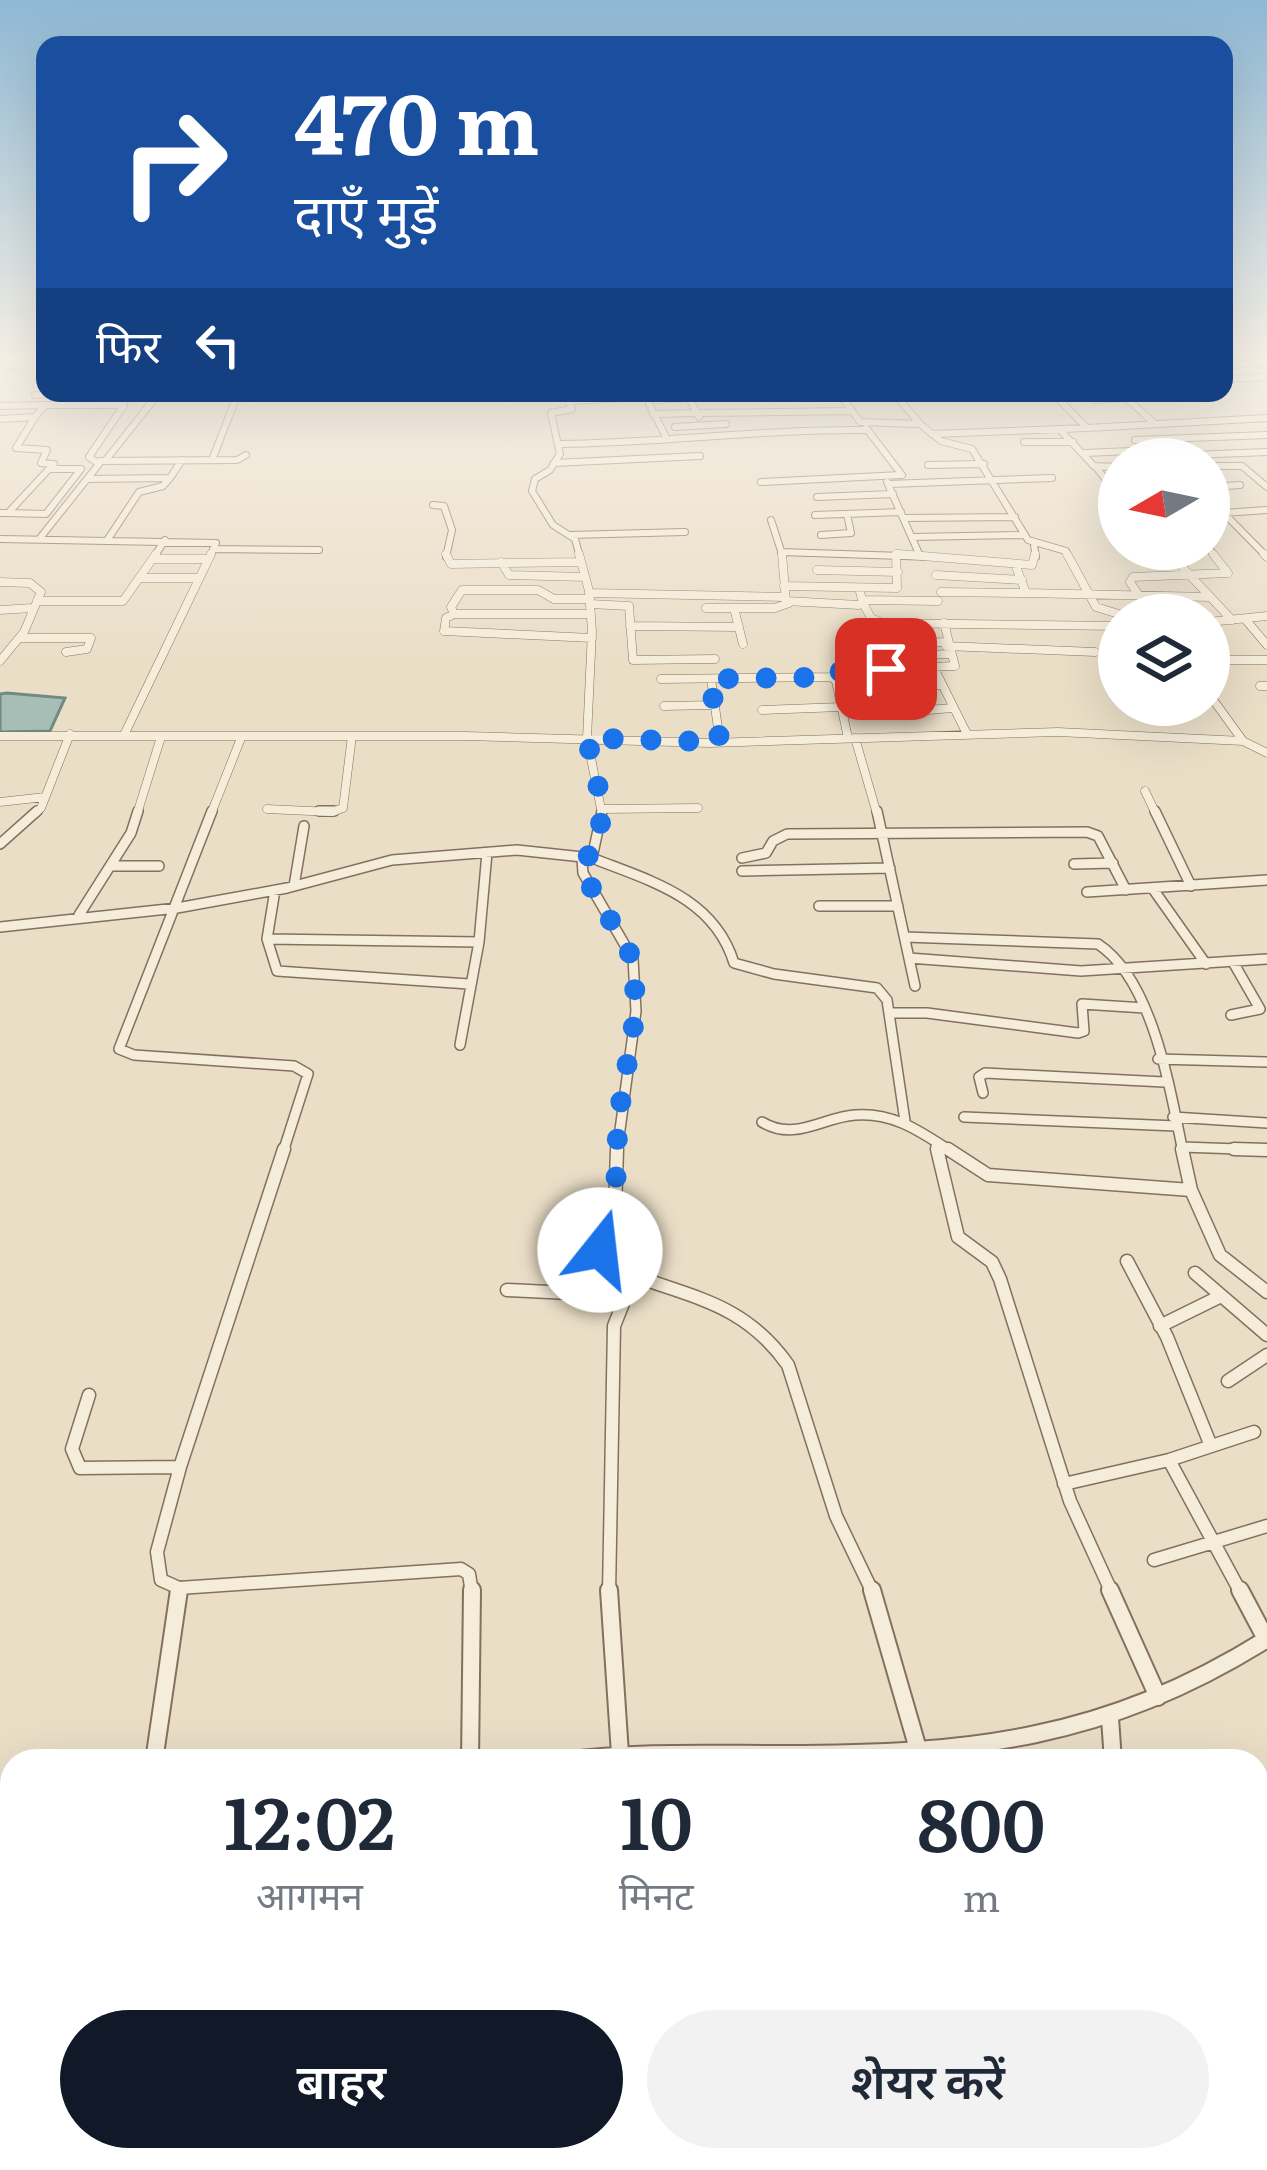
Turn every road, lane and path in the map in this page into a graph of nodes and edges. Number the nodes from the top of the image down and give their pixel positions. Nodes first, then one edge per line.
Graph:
1 (43, 459) edge
2 (94, 459) edge
3 (103, 459) edge
4 (234, 459) edge
5 (556, 459) edge
6 (632, 459) edge
7 (890, 459) edge
8 (980, 459) edge
9 (1089, 459) edge
10 (182, 460) junction
11 (212, 460) joint
12 (101, 462) junction
13 (554, 463) junction
14 (984, 464) junction
15 (928, 465) dead end
16 (1094, 466) junction
17 (1098, 466) edge
18 (1230, 466) edge
19 (1098, 471) edge
20 (901, 475) junction
21 (170, 478) junction
22 (1052, 478) dead end
23 (88, 479) junction
24 (886, 480) junction
25 (993, 480) junction
26 (761, 482) dead end
27 (907, 483) junction
28 (1265, 483) edge
29 (1240, 485) dead end
30 (1230, 486) edge
31 (893, 494) junction
32 (817, 496) dead end
33 (433, 505) dead end
34 (1230, 509) edge
35 (1267, 510) edge
36 (4, 513) edge
37 (847, 514) junction
38 (815, 515) dead end
39 (902, 515) junction
40 (1015, 518) junction
41 (770, 520) dead end
42 (1230, 521) edge
43 (685, 532) dead end
44 (570, 535) junction
45 (821, 535) dead end
46 (840, 535) junction
47 (1025, 535) junction
48 (912, 537) junction
49 (40, 538) junction
50 (0, 539) edge
51 (108, 539) junction
52 (165, 540) junction
53 (1034, 545) junction
54 (212, 549) junction
55 (319, 550) dead end
56 (781, 552) junction
57 (846, 553) junction
58 (896, 553) junction
59 (920, 556) junction
60 (1267, 557) edge
61 (152, 559) junction
62 (206, 559) junction
63 (501, 562) junction
64 (581, 562) junction
65 (1015, 564) junction
66 (1185, 570) edge
67 (1226, 570) edge
68 (817, 571) dead end
69 (898, 572) junction
70 (936, 575) dead end
71 (1190, 575) junction
72 (585, 577) junction
73 (140, 578) junction
74 (196, 578) junction
75 (1022, 580) junction
76 (0, 582) edge
77 (784, 586) junction
78 (859, 588) junction
79 (1026, 593) junction
80 (1138, 594) edge
81 (1207, 594) edge
82 (1090, 597) junction
83 (1098, 597) edge
84 (786, 600) junction
85 (863, 601) junction
86 (590, 602) junction
87 (35, 604) junction
88 (1098, 606) edge
89 (706, 608) dead end
90 (734, 608) junction
91 (0, 610) edge
92 (454, 614) junction
93 (1267, 616) edge
94 (1245, 619) junction
95 (1232, 620) edge
96 (944, 623) junction
97 (630, 626) junction
98 (1098, 626) edge
99 (739, 627) junction
100 (1070, 627) junction
101 (20, 638) junction
102 (592, 638) junction
103 (743, 644) dead end
104 (892, 644) dead end
105 (1267, 645) edge
106 (947, 647) junction
107 (66, 652) dead end
108 (1076, 652) junction
109 (1095, 652) dead end
110 (885, 657) dead end
111 (715, 659) dead end
112 (1230, 660) edge
113 (1267, 660) edge
114 (0, 661) edge
115 (739, 661) dead end
116 (934, 668) junction
117 (831, 677) junction
118 (744, 678) junction
119 (661, 679) dead end
120 (710, 679) junction
121 (941, 685) junction
122 (892, 686) dead end
123 (715, 705) junction
124 (664, 706) dead end
125 (841, 707) junction
126 (952, 708) junction
127 (762, 710) dead end
128 (881, 714) dead end
129 (1230, 723) edge
130 (70, 734) junction
131 (967, 734) junction
132 (124, 735) junction
133 (0, 736) edge
134 (352, 736) junction
135 (161, 737) junction
136 (242, 738) junction
137 (587, 738) junction
138 (852, 738) junction
139 (1243, 741) junction
140 (720, 742) junction
141 (1267, 753) edge
142 (1145, 791) dead end
143 (45, 797) junction
144 (0, 802) edge
145 (603, 808) junction
146 (698, 808) dead end
147 (267, 809) dead end
148 (304, 826) dead end
149 (881, 830) junction
150 (0, 844) edge
151 (488, 853) junction
152 (742, 858) dead end
153 (587, 859) junction
154 (1113, 863) junction
155 (1074, 864) dead end
156 (111, 866) junction
157 (159, 866) dead end
158 (890, 868) junction
159 (742, 871) dead end
160 (1267, 880) edge
161 (294, 886) junction
162 (1191, 886) junction
163 (1154, 889) junction
164 (275, 890) junction
165 (1126, 890) junction
166 (1087, 892) dead end
167 (819, 906) dead end
168 (898, 906) junction
169 (177, 908) junction
170 (79, 915) junction
171 (0, 927) edge
172 (905, 938) junction
173 (267, 939) junction
174 (479, 942) junction
175 (909, 958) junction
176 (1267, 959) edge
177 (1233, 962) junction
178 (1206, 964) junction
179 (1130, 970) junction
180 (469, 984) junction
181 (915, 986) dead end
182 (1145, 1008) junction
183 (889, 1013) junction
184 (1231, 1015) dead end
185 (460, 1045) dead end
186 (1158, 1059) junction
187 (1267, 1062) edge
188 (1163, 1082) junction
189 (983, 1093) dead end
190 (964, 1117) dead end
191 (905, 1121) junction
192 (761, 1122) dead end
193 (1175, 1122) junction
194 (1267, 1123) edge
195 (935, 1141) junction
196 (1181, 1147) junction
197 (1267, 1150) edge
198 (1191, 1190) junction
199 (601, 1259) junction
200 (1127, 1262) dead end
201 (635, 1273) junction
202 (1195, 1273) dead end
203 (507, 1290) dead end
204 (1267, 1292) edge
205 (1221, 1296) junction
206 (1160, 1326) junction
207 (1267, 1335) edge
208 (1267, 1355) edge
209 (1228, 1381) dead end
210 (89, 1395) dead end
211 (1254, 1432) dead end
212 (1211, 1446) junction
213 (1169, 1460) junction
214 (179, 1468) junction
215 (1064, 1484) junction
216 (1267, 1526) edge
217 (1213, 1542) junction
218 (1154, 1559) dead end
219 (179, 1588) junction
220 (1266, 1639) edge
221 (1158, 1697) junction
222 (1110, 1718) junction
223 (156, 1749) edge
224 (470, 1749) edge
225 (620, 1749) edge
226 (918, 1749) edge
227 (976, 1749) edge
228 (1112, 1749) edge

1 - 12 street
2 - 12 street
3 - 12 street
4 - 11 street
5 - 13 street
6 - 13 street
7 - 20 street
8 - 14 street
9 - 16 street
10 - 11 street
10 - 12 street
10 - 21 street
12 - 23 street
13 - 44 street
14 - 15 street
14 - 25 street
16 - 17 street
16 - 19 street
18 - 28 street
20 - 24 street
20 - 27 street
21 - 23 street
21 - 51 street
22 - 25 street
23 - 49 street
24 - 26 street
24 - 27 street
24 - 31 street
25 - 27 street
25 - 40 street
29 - 30 street
31 - 32 street
31 - 39 street
33 - 63 street
34 - 35 street
36 - 36 street
37 - 38 street
37 - 39 street
37 - 46 street
39 - 40 street
39 - 48 street
40 - 47 street
41 - 56 street
42 - 60 street
43 - 44 street
44 - 64 street
45 - 46 street
46 - 57 street
47 - 48 street
47 - 53 street
48 - 59 street
49 - 50 street
49 - 51 street
51 - 52 street
52 - 54 street
52 - 61 street
53 - 65 street
53 - 82 street
54 - 55 street
54 - 62 street
56 - 57 street
56 - 77 street
57 - 58 street
58 - 59 street
58 - 69 street
59 - 65 street
61 - 62 street
61 - 73 street
62 - 74 street
63 - 64 street
63 - 72 street
64 - 72 street
65 - 75 street
66 - 71 street
67 - 71 street
68 - 69 street
69 - 78 street
70 - 75 street
71 - 80 street
71 - 81 street
72 - 86 street
73 - 74 street
73 - 87 street
74 - 132 street
75 - 79 street
76 - 87 street
77 - 78 street
77 - 84 street
78 - 85 street
79 - 82 street
79 - 85 street
82 - 83 street
82 - 88 street
84 - 85 street
84 - 86 street
84 - 90 street
85 - 96 street
86 - 92 street
86 - 92 street
86 - 97 street
86 - 102 street
87 - 91 street
87 - 101 street
89 - 90 street
90 - 99 street
92 - 102 street
93 - 94 street
94 - 95 street
94 - 105 street
96 - 100 street
96 - 106 street
97 - 99 street
97 - 111 street
98 - 100 street
99 - 103 street
100 - 108 street
101 - 107 street
101 - 114 street
102 - 137 street
104 - 106 street
106 - 108 street
106 - 110 street
106 - 116 street
108 - 109 street
112 - 113 street
115 - 118 street
116 - 117 street
116 - 121 street
117 - 118 street
117 - 125 street
118 - 120 street
119 - 120 street
120 - 123 street
121 - 122 street
121 - 126 street
123 - 124 street
123 - 140 street
125 - 127 street
125 - 138 street
126 - 128 street
126 - 131 street
129 - 139 street
130 - 132 street
130 - 133 street
130 - 143 street
131 - 138 street
131 - 139 street
132 - 135 street
134 - 136 street
134 - 137 street
134 - 147 street
135 - 136 street
135 - 156 street
136 - 169 street
137 - 140 street
137 - 145 street
138 - 140 street
138 - 149 street
139 - 141 street
142 - 162 street
143 - 144 street
143 - 150 street
145 - 146 street
145 - 153 street
148 - 161 street
149 - 152 street
149 - 154 street
149 - 158 street
151 - 153 street
151 - 161 street
151 - 174 street
153 - 183 street
153 - 199 street
154 - 155 street
154 - 165 street
156 - 157 street
156 - 170 street
158 - 159 street
158 - 168 street
160 - 162 street
161 - 164 street
162 - 163 street
163 - 165 street
163 - 178 street
164 - 169 street
164 - 173 street
165 - 166 street
167 - 168 street
168 - 172 street
169 - 170 street
169 - 214 street
170 - 171 street
172 - 175 street
172 - 179 street
173 - 174 street
173 - 180 street
174 - 180 street
175 - 179 street
175 - 181 street
176 - 177 street
177 - 178 street
177 - 184 street
178 - 179 street
179 - 182 street
180 - 185 street
182 - 183 street
182 - 186 street
183 - 191 street
186 - 187 street
186 - 188 street
188 - 189 street
188 - 193 street
190 - 193 street
191 - 192 street
191 - 195 street
193 - 194 street
193 - 196 street
195 - 198 street
195 - 215 street
196 - 197 street
196 - 198 street
198 - 204 street
199 - 201 street
199 - 203 street
200 - 206 street
201 - 225 street
201 - 226 street
202 - 205 street
205 - 206 street
205 - 207 street
206 - 212 street
208 - 209 street
210 - 214 street
211 - 212 street
212 - 213 street
213 - 215 street
213 - 217 street
214 - 219 street
215 - 221 street
216 - 217 street
217 - 218 street
217 - 220 street
219 - 223 street
219 - 224 street
220 - 221 street
221 - 222 street
222 - 227 street
222 - 228 street

